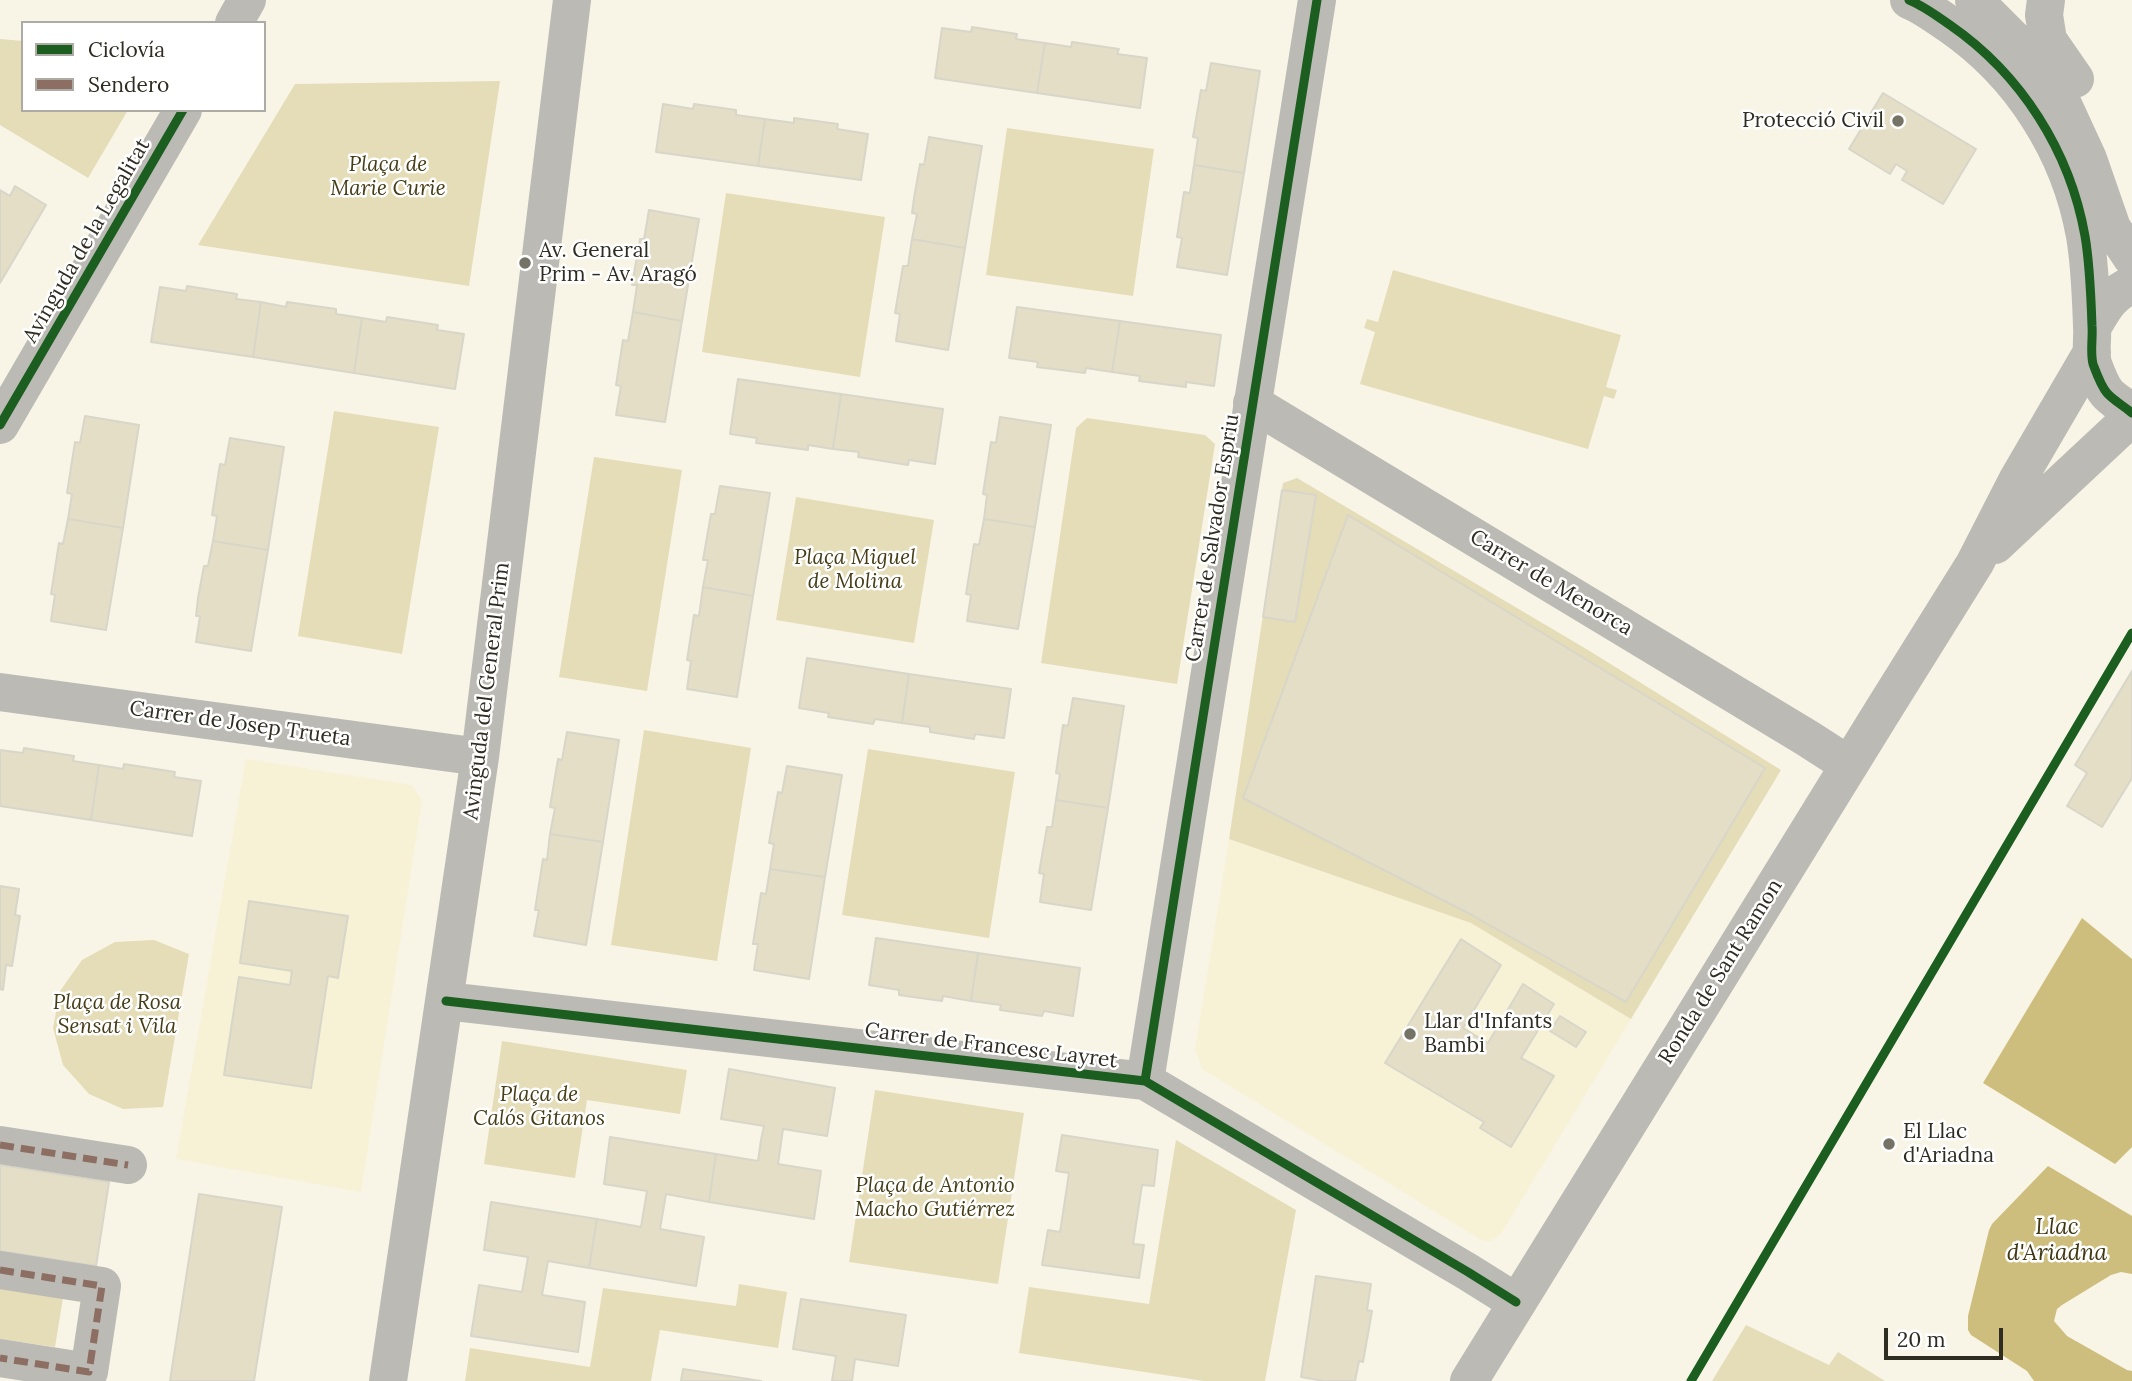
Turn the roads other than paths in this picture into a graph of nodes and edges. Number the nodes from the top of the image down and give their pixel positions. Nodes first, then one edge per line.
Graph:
1 (247, 0) edge
2 (572, 0) edge
3 (1317, 0) edge
4 (1909, 0) edge
5 (1974, 0) edge
6 (2046, 0) edge
7 (235, 21) edge
8 (182, 112) edge
9 (2131, 265) edge
10 (2092, 340) junction
11 (1252, 403) junction
12 (2132, 415) edge
13 (0, 425) edge
14 (1975, 563) junction
15 (0, 692) edge
16 (480, 757) junction
17 (1849, 765) junction
18 (446, 1001) junction
19 (1145, 1082) junction
20 (0, 1144) edge
21 (128, 1165) dead end
22 (0, 1270) edge
23 (1516, 1302) junction
24 (0, 1358) edge
25 (388, 1381) edge
26 (1469, 1381) edge

1 - 7 street
2 - 16 street, Avinguda del General Prim
3 - 11 street, Carrer de Salvador Espriu
4 - 10 street
5 - 9 street
6 - 9 street
8 - 13 street, Avinguda de la Legalitat
9 - 10 street, Ronda de Sant Ramon
10 - 12 street, Ronda de Sant Ramon
10 - 14 street, Ronda de Sant Ramon
11 - 17 street, Carrer de Menorca
11 - 19 street, Carrer de Salvador Espriu
12 - 14 street, Ronda de Sant Ramon
14 - 17 street, Ronda de Sant Ramon
15 - 16 street, Carrer de Josep Trueta
16 - 18 street, Avinguda del General Prim
17 - 23 street, Ronda de Sant Ramon
18 - 19 street, Carrer de Francesc Layret
18 - 25 street, Avinguda del General Prim
19 - 23 street, Carrer de Francesc Layret
20 - 21 street
22 - 24 street
23 - 26 street, Ronda de Sant Ramon

